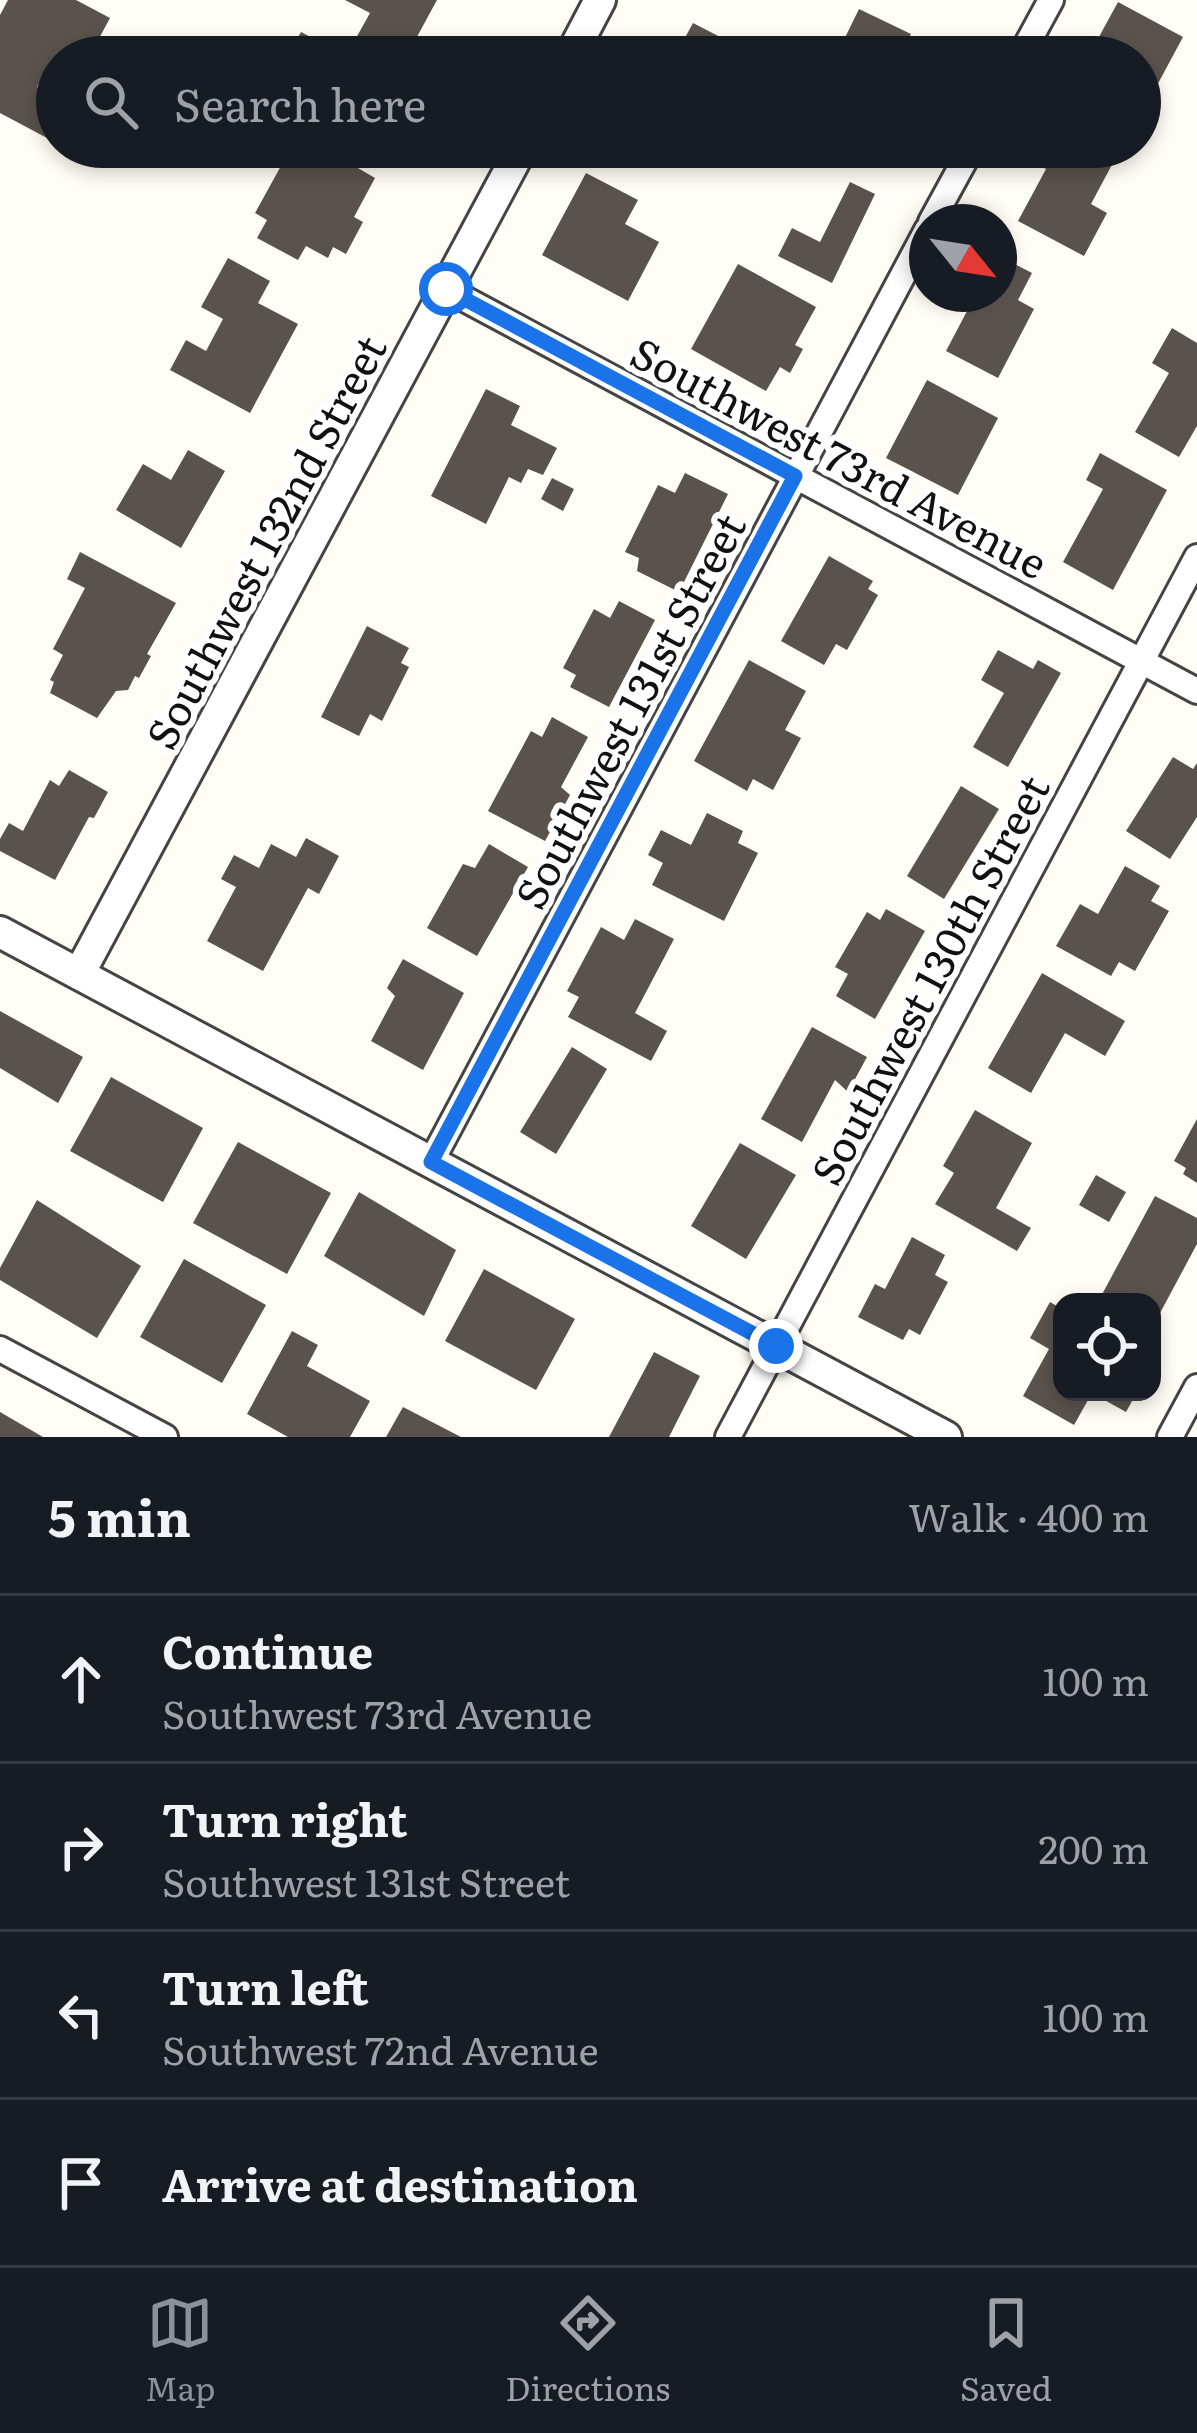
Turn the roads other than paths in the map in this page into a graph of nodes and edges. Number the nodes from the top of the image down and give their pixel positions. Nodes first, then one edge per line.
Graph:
1 (601, 0) edge
2 (1051, 0) edge
3 (581, 36) edge
4 (1031, 36) edge
5 (511, 168) edge
6 (961, 168) edge
7 (941, 204) edge
8 (909, 264) edge
9 (446, 289) junction
10 (795, 476) junction
11 (1197, 556) edge
12 (1141, 662) junction
13 (1197, 691) edge
14 (0, 932) edge
15 (80, 974) junction
16 (431, 1162) junction
17 (776, 1346) junction
18 (0, 1349) edge
19 (1197, 1387) edge
20 (165, 1437) edge
21 (728, 1437) edge
22 (946, 1437) edge
23 (1170, 1437) edge

1 - 3 street
2 - 4 street
5 - 9 street, Southwest 132nd Street
6 - 7 street
8 - 10 street, Southwest 131st Street
9 - 10 street, Southwest 73rd Avenue
9 - 15 street, Southwest 132nd Street
10 - 12 street, Southwest 73rd Avenue
10 - 16 street, Southwest 131st Street
11 - 12 street, Southwest 130th Street
12 - 13 street, Southwest 73rd Avenue
12 - 17 street, Southwest 130th Street
14 - 15 street
15 - 16 street
16 - 17 street
17 - 21 street, Southwest 130th Street
17 - 22 street
18 - 20 street
19 - 23 street

